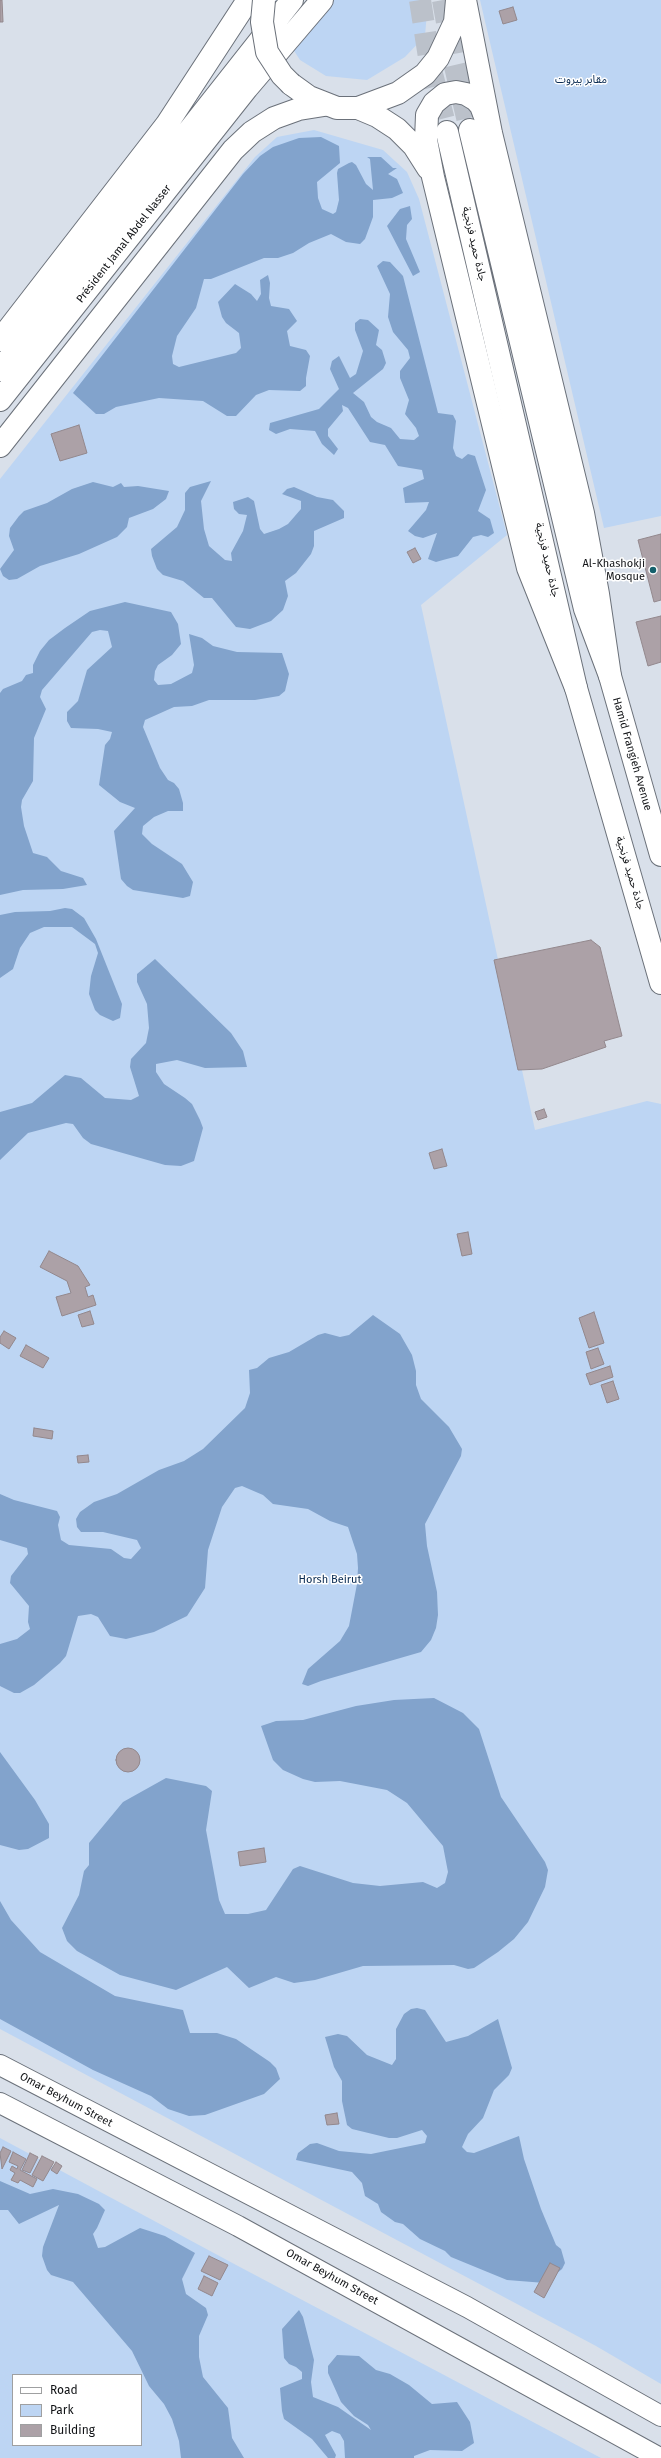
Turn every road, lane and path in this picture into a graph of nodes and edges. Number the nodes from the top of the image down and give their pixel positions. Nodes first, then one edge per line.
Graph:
1 (248, 0) edge
2 (264, 0) edge
3 (292, 0) edge
4 (322, 0) edge
5 (457, 0) edge
6 (466, 0) edge
7 (324, 104) junction
8 (358, 108) junction
9 (470, 130) tunnel mouth
10 (447, 132) tunnel mouth
11 (491, 133) junction
12 (433, 177) junction
13 (0, 340) edge
14 (0, 370) edge
15 (0, 400) edge
16 (0, 446) edge
17 (610, 676) junction
18 (576, 688) junction
19 (655, 806) edge
20 (661, 855) edge
21 (661, 983) edge
22 (0, 2065) edge
23 (0, 2103) edge
24 (661, 2416) edge
25 (660, 2458) edge

1 - 13 main road
2 - 7 main road, bridge
3 - 14 main road
4 - 15 main road
5 - 8 main road
6 - 11 main road
7 - 8 main road
7 - 16 main road
8 - 12 main road
9 - 17 main road, جادة حميد فرنجية
10 - 18 main road, جادة حميد فرنجية
11 - 12 main road
11 - 17 main road
12 - 18 main road
17 - 19 main road, Hamid Frangieh Avenue
18 - 21 main road, جادة حميد فرنجية
19 - 20 main road, Hamid Frangieh Avenue
22 - 24 main road, Omar Beyhum Street
23 - 25 main road, Omar Beyhum Street

